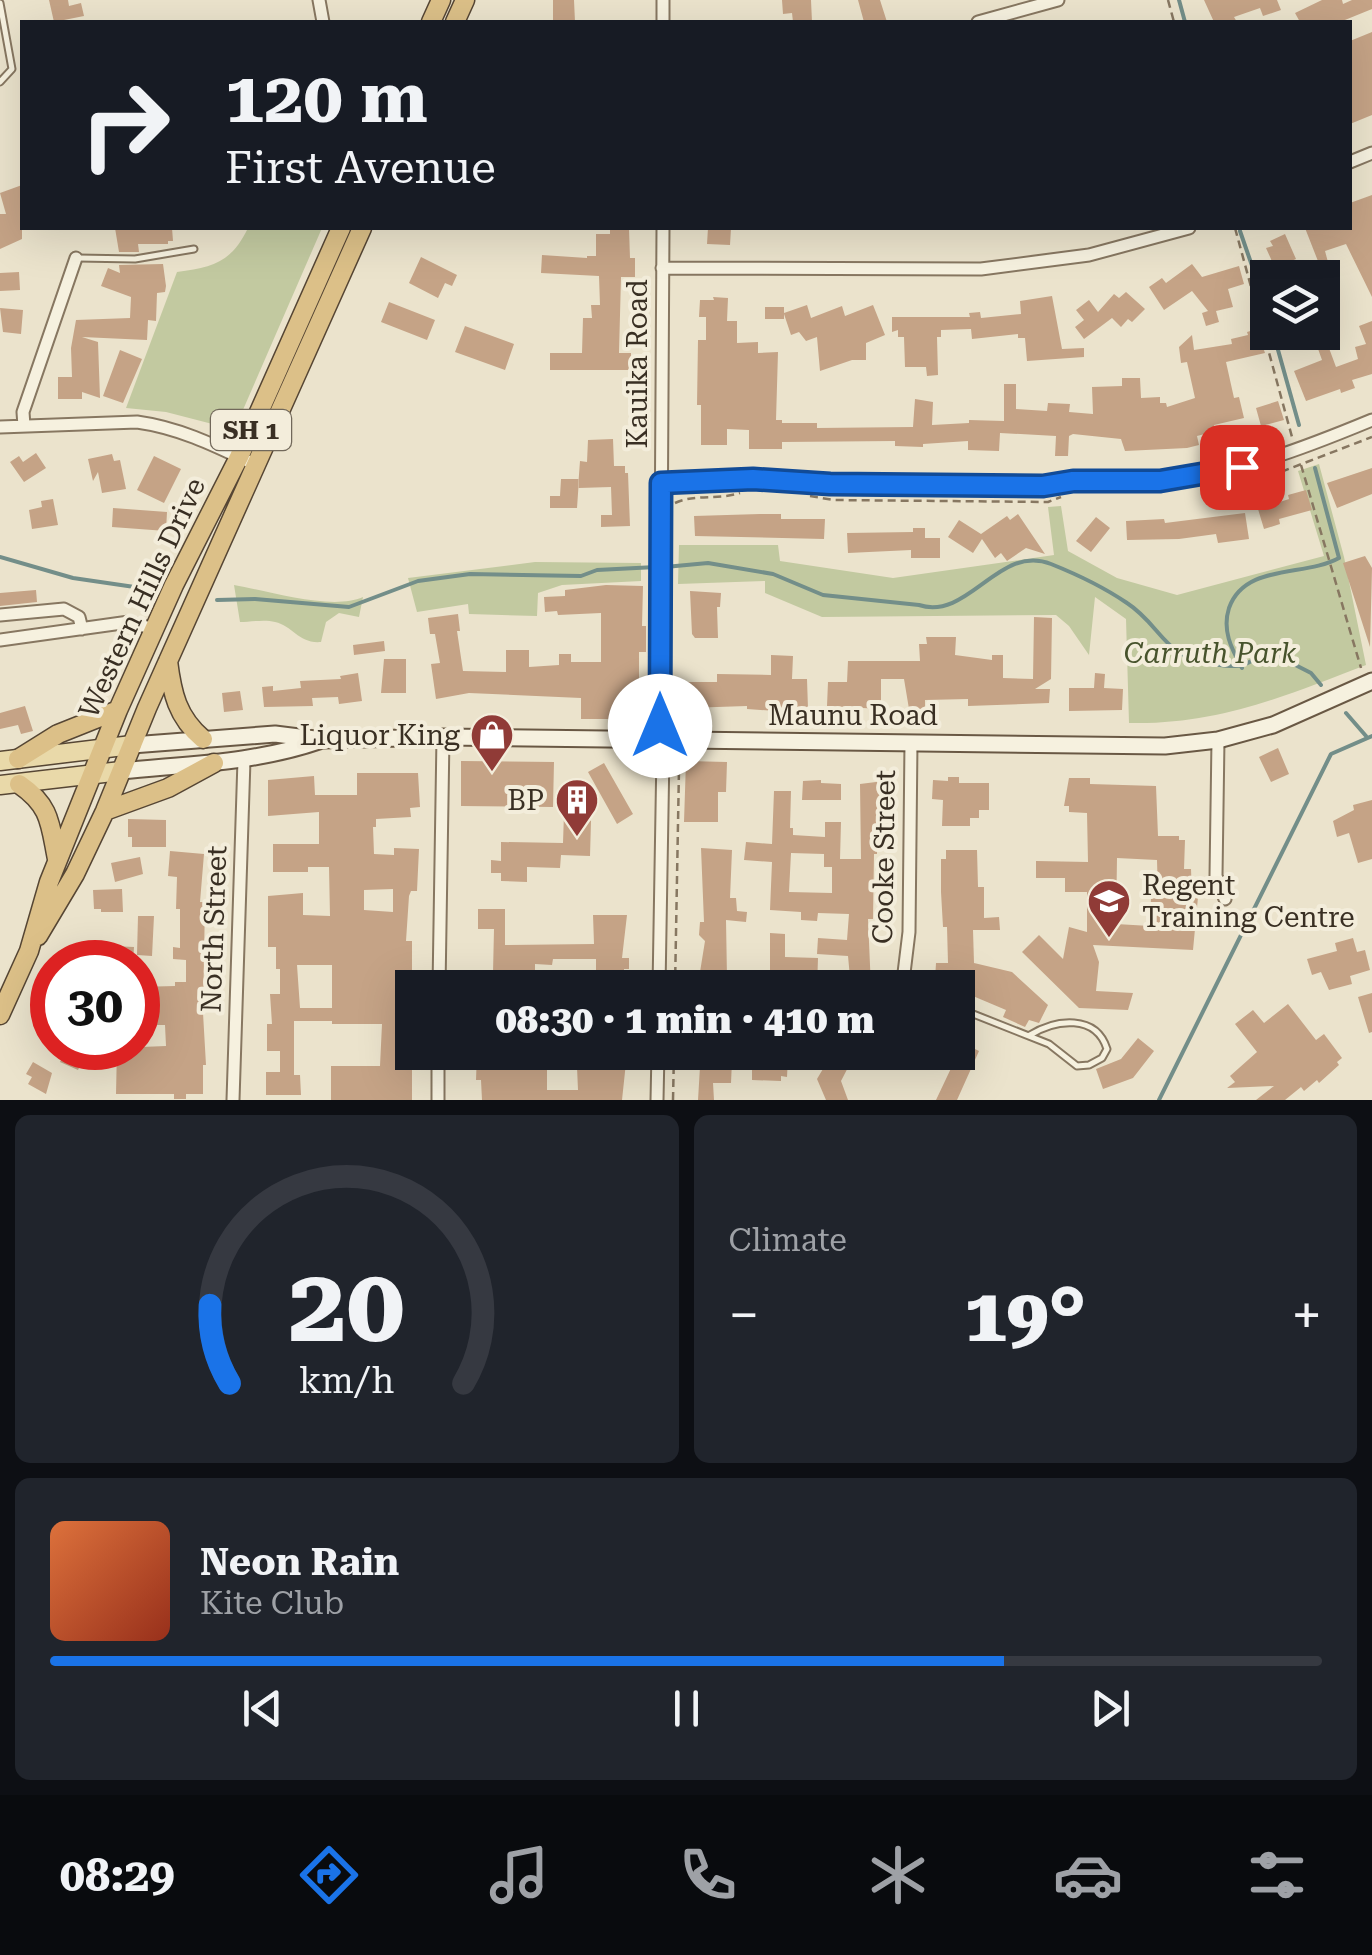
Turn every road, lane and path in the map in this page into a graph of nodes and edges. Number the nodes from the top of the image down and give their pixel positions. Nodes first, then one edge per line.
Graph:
1 (1058, 0) edge
2 (0, 3) edge
3 (985, 20) edge
4 (0, 82) edge
5 (341, 230) edge
6 (361, 230) edge
7 (662, 230) edge
8 (1180, 230) edge
9 (1236, 230) edge
10 (194, 248) dead end
11 (76, 258) joint
12 (662, 268) junction
13 (332, 272) junction
14 (1372, 420) edge
15 (24, 426) junction
16 (0, 427) edge
17 (1282, 442) dead end
18 (240, 457) junction
19 (258, 466) junction
20 (1301, 466) dead end
21 (661, 483) junction
22 (0, 615) edge
23 (82, 629) junction
24 (154, 629) junction
25 (0, 640) edge
26 (168, 660) junction
27 (1369, 682) edge
28 (118, 710) junction
29 (443, 737) junction
30 (203, 739) junction
31 (323, 740) junction
32 (1218, 740) junction
33 (662, 741) junction
34 (910, 742) junction
35 (132, 745) junction
36 (103, 748) junction
37 (699, 755) dead end
38 (9, 760) edge
39 (244, 760) junction
40 (214, 763) junction
41 (122, 770) junction
42 (93, 774) junction
43 (10, 784) edge
44 (105, 811) junction
45 (58, 860) junction
46 (1225, 899) dead end
47 (28, 951) junction
48 (439, 970) edge
49 (659, 970) edge
50 (675, 970) edge
51 (904, 970) edge
52 (975, 1014) edge
53 (0, 1015) edge
54 (1030, 1035) junction
55 (438, 1070) edge
56 (658, 1070) edge
57 (674, 1070) edge
58 (233, 1100) edge
59 (438, 1100) edge
60 (657, 1100) edge
61 (673, 1100) edge

1 - 3 street
2 - 4 lane
5 - 13 highway, Western Hills Drive / SH 1
6 - 13 highway, Western Hills Drive / SH 1
7 - 12 street, Kauika Road
8 - 12 street
9 - 17 path
10 - 11 lane
11 - 15 street
12 - 21 street, Kauika Road
13 - 18 highway, Western Hills Drive / SH 1
13 - 19 highway, Western Hills Drive / SH 1
14 - 21 street
15 - 16 street
15 - 18 street
18 - 19 street
18 - 24 highway, Western Hills Drive / SH 1
19 - 26 highway, Western Hills Drive / SH 1
20 - 27 path
21 - 33 street, Kauika Road
22 - 23 street
23 - 24 street
23 - 25 street
24 - 28 highway, Western Hills Drive / SH 1
26 - 30 highway
26 - 35 highway, Western Hills Drive / SH 1
27 - 32 main road, Maunu Road
28 - 36 highway, Western Hills Drive / SH 1
28 - 38 highway
29 - 31 main road, Maunu Road
29 - 33 main road, Maunu Road
29 - 48 street
30 - 31 main road, Maunu Road
30 - 35 main road, Maunu Road
31 - 39 main road, Maunu Road
32 - 34 main road, Maunu Road
32 - 46 street
33 - 34 main road, Maunu Road
33 - 49 street, Kauika Road
34 - 51 street, Cooke Street
35 - 36 main road, Maunu Road
35 - 41 highway, Western Hills Drive / SH 1
36 - 38 main road, Maunu Road
36 - 42 highway, Western Hills Drive / SH 1
37 - 50 path
39 - 40 main road, Maunu Road
39 - 58 street, North Street
40 - 41 main road, Maunu Road
40 - 44 highway
41 - 42 main road, Maunu Road
41 - 44 highway, SH 1
42 - 43 main road, Maunu Road
42 - 45 highway, SH 1
43 - 45 highway
44 - 47 highway, SH 1
45 - 47 highway, SH 1
47 - 53 highway, SH 1
52 - 54 lane
54 - 54 lane
55 - 59 street
56 - 60 street
57 - 61 path

